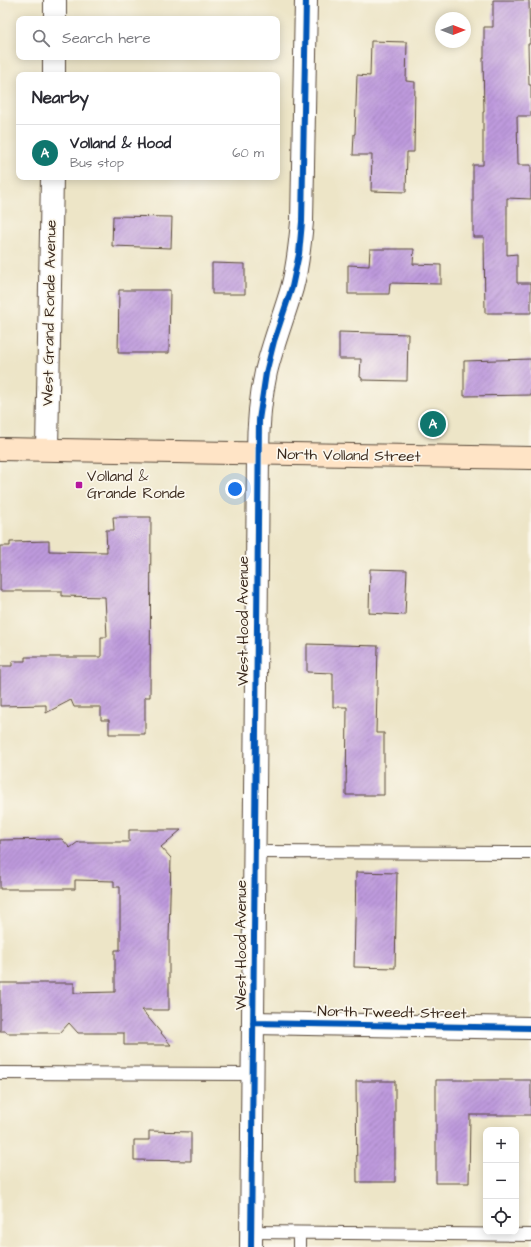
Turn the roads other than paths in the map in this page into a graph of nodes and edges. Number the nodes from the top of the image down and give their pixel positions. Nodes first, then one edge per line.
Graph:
1 (55, 0) edge
2 (306, 0) edge
3 (55, 16) edge
4 (54, 60) edge
5 (54, 72) edge
6 (52, 180) edge
7 (0, 448) edge
8 (47, 449) junction
9 (258, 454) junction
10 (531, 458) edge
11 (254, 852) junction
12 (531, 853) edge
13 (253, 1023) junction
14 (531, 1028) edge
15 (0, 1073) edge
16 (253, 1074) junction
17 (299, 1233) junction
18 (531, 1235) edge
19 (251, 1239) edge
20 (299, 1247) edge

1 - 3 street
2 - 9 street, West Hood Avenue
4 - 5 street
6 - 8 street, West Grand Ronde Avenue
7 - 8 main road, North Volland Street
8 - 9 main road, North Volland Street
9 - 10 main road, North Volland Street
9 - 11 street, West Hood Avenue
11 - 12 lane
11 - 13 street, West Hood Avenue
13 - 14 street, North Tweedt Street
13 - 16 street, West Hood Avenue
15 - 16 lane
16 - 19 street, West Hood Avenue
17 - 18 lane
17 - 19 lane
17 - 20 lane

